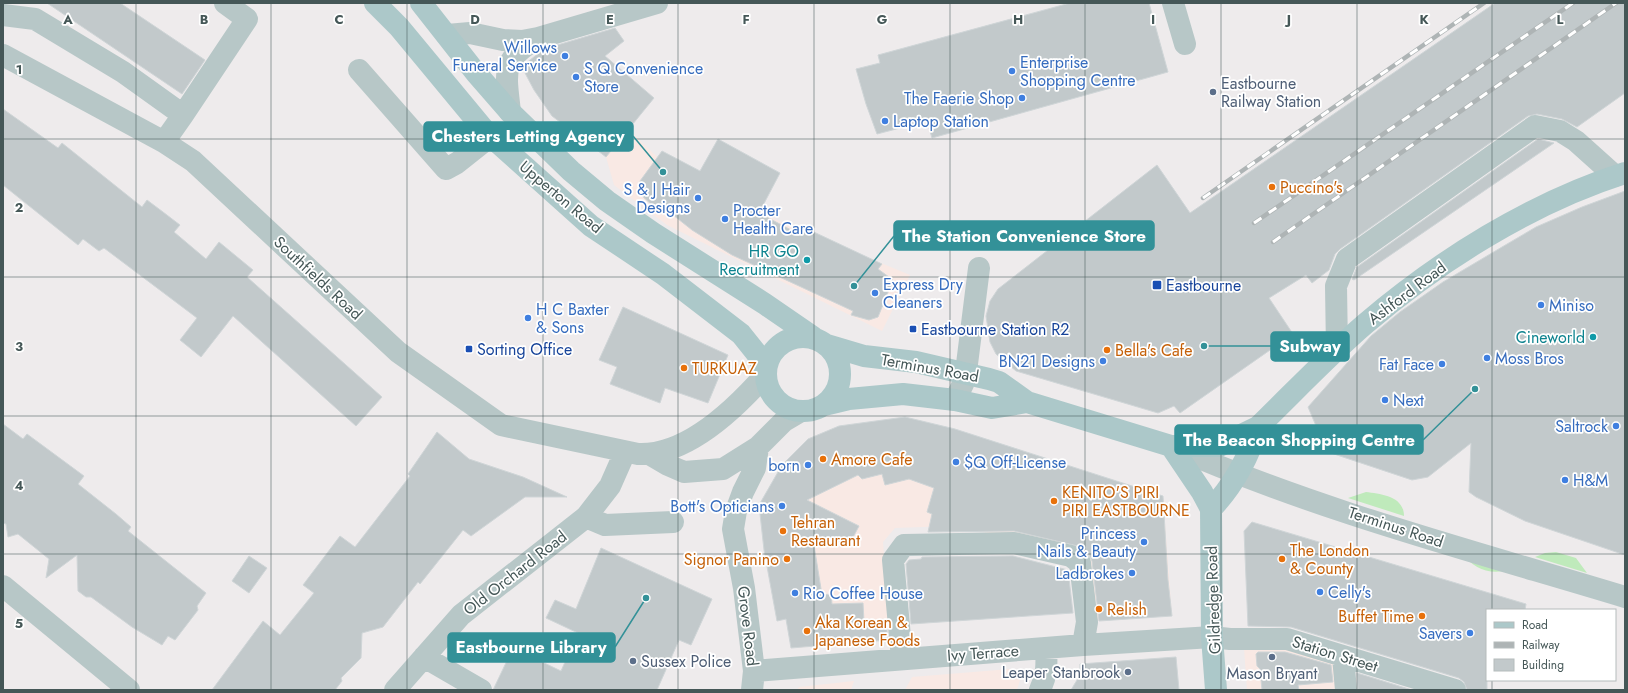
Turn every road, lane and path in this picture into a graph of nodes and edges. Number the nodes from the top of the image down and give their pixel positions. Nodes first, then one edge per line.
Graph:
1 (225, 3) edge
2 (375, 3) edge
3 (421, 3) edge
4 (657, 3) edge
5 (1173, 3) edge
6 (3, 15) edge
7 (399, 27) junction
8 (448, 35) junction
9 (538, 38) junction
10 (1185, 44) dead end
11 (3, 55) edge
12 (359, 70) dead end
13 (510, 112) junction
14 (183, 115) junction
15 (491, 136) junction
16 (164, 142) junction
17 (1620, 175) edge
18 (979, 268) dead end
19 (820, 341) junction
20 (1337, 350) junction
21 (966, 372) junction
22 (765, 373) junction
23 (955, 400) junction
24 (1027, 402) junction
25 (824, 405) junction
26 (801, 412) junction
27 (1258, 427) junction
28 (1171, 446) junction
29 (758, 447) junction
30 (625, 452) junction
31 (652, 455) junction
32 (1240, 473) junction
33 (1211, 509) junction
34 (586, 517) junction
35 (674, 522) dead end
36 (3, 586) edge
37 (1625, 597) edge
38 (1212, 637) junction
39 (1083, 644) junction
40 (1046, 648) junction
41 (1343, 656) junction
42 (424, 657) junction
43 (902, 659) junction
44 (753, 681) edge
45 (128, 690) edge
46 (395, 690) edge
47 (482, 690) edge
48 (1040, 690) edge
49 (1216, 690) edge
50 (1346, 690) edge
51 (1455, 690) edge

1 - 14 street
2 - 7 main road, Upperton Road
3 - 7 main road
3 - 8 main road, Upperton Road
4 - 9 street
5 - 10 street
6 - 14 street
7 - 15 main road, Upperton Road
8 - 9 street
8 - 13 main road, Upperton Road
9 - 13 street
11 - 16 street, Southfields Road
12 - 15 street
13 - 19 main road, Upperton Road
14 - 16 street
15 - 22 main road, Upperton Road
16 - 30 street, Southfields Road
17 - 20 main road, Ashford Road
17 - 20 street
18 - 21 street
19 - 21 main road, Terminus Road
19 - 22 main road
19 - 25 main road
20 - 27 main road, Ashford Road
21 - 23 street
21 - 24 main road, Terminus Road
22 - 26 main road
22 - 31 street, Southfields Road
23 - 24 main road, Terminus Road
23 - 25 main road, Terminus Road
24 - 28 main road, Terminus Road
25 - 26 main road
26 - 29 street, Southfields Road
27 - 28 main road, Terminus Road
27 - 32 main road, Ashford Road
28 - 32 street, Terminus Road
28 - 33 main road
29 - 31 street, Southfields Road
29 - 44 street, Grove Road
30 - 31 street, Southfields Road
30 - 34 street, Old Orchard Road
32 - 33 main road, Ashford Road
32 - 37 street, Terminus Road
33 - 38 main road, Gildredge Road
34 - 35 street
34 - 42 street, Old Orchard Road
36 - 45 street
38 - 39 street, Ivy Terrace
38 - 41 street, Station Street
38 - 49 main road, Gildredge Road
39 - 40 street, Ivy Terrace
39 - 43 street
40 - 43 street, Ivy Terrace
40 - 48 street
41 - 50 street
41 - 51 street, Station Street
42 - 46 street, Old Orchard Road
42 - 47 street
43 - 44 street, Ivy Terrace

